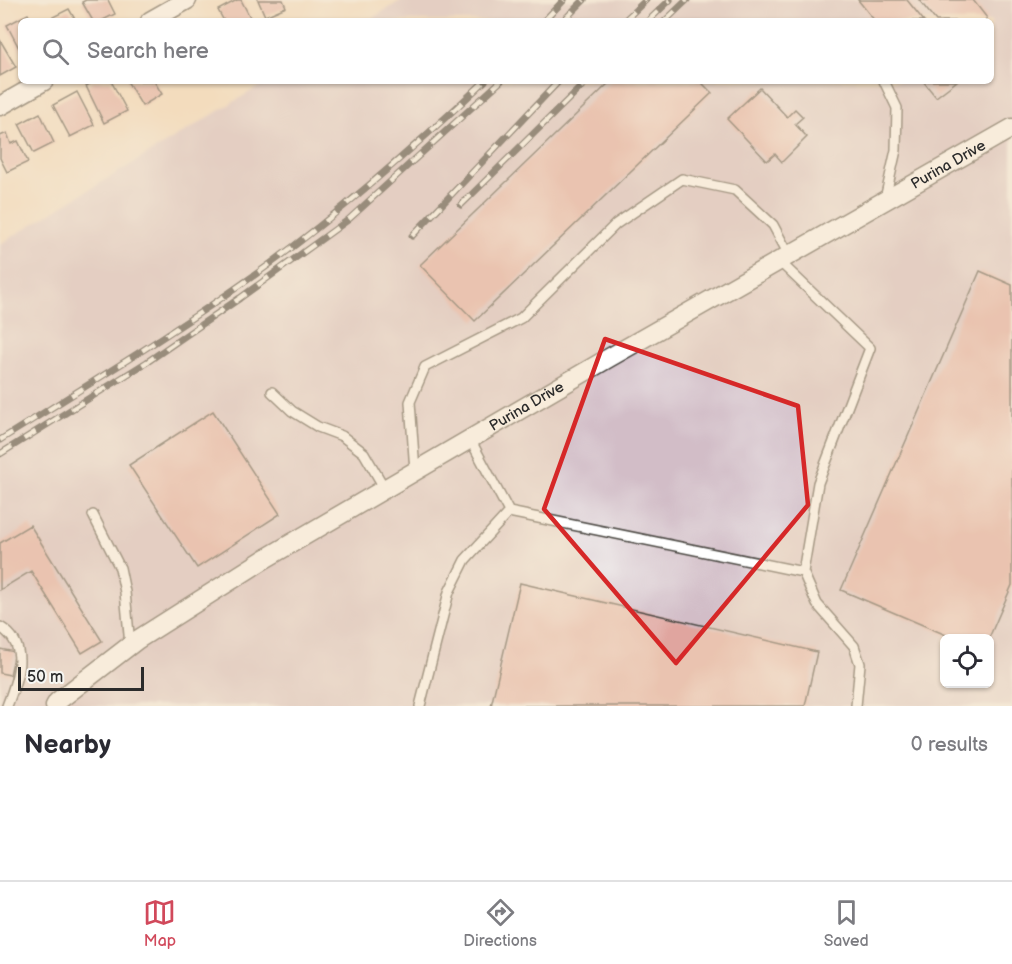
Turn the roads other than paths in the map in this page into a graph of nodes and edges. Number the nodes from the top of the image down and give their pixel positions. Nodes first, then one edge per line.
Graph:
1 (187, 0) edge
2 (155, 18) edge
3 (39, 84) edge
4 (885, 84) edge
5 (0, 106) edge
6 (1012, 128) edge
7 (884, 201) junction
8 (784, 258) junction
9 (272, 392) dead end
10 (470, 439) junction
11 (415, 471) junction
12 (385, 489) junction
13 (509, 512) junction
14 (93, 515) dead end
15 (803, 572) junction
16 (0, 627) edge
17 (130, 645) junction
18 (7, 706) edge
19 (55, 706) edge
20 (420, 706) edge
21 (856, 706) edge

1 - 2 street
3 - 5 street
4 - 7 lane
6 - 7 street, Purina Drive
7 - 8 street, Purina Drive
8 - 10 street, Purina Drive
8 - 11 lane
8 - 15 lane
9 - 12 lane
10 - 11 street, Purina Drive
10 - 13 lane
11 - 12 street, Purina Drive
12 - 17 street, Purina Drive
13 - 15 lane
13 - 20 lane
14 - 17 lane
15 - 21 lane
16 - 18 lane
17 - 19 street, Purina Drive

